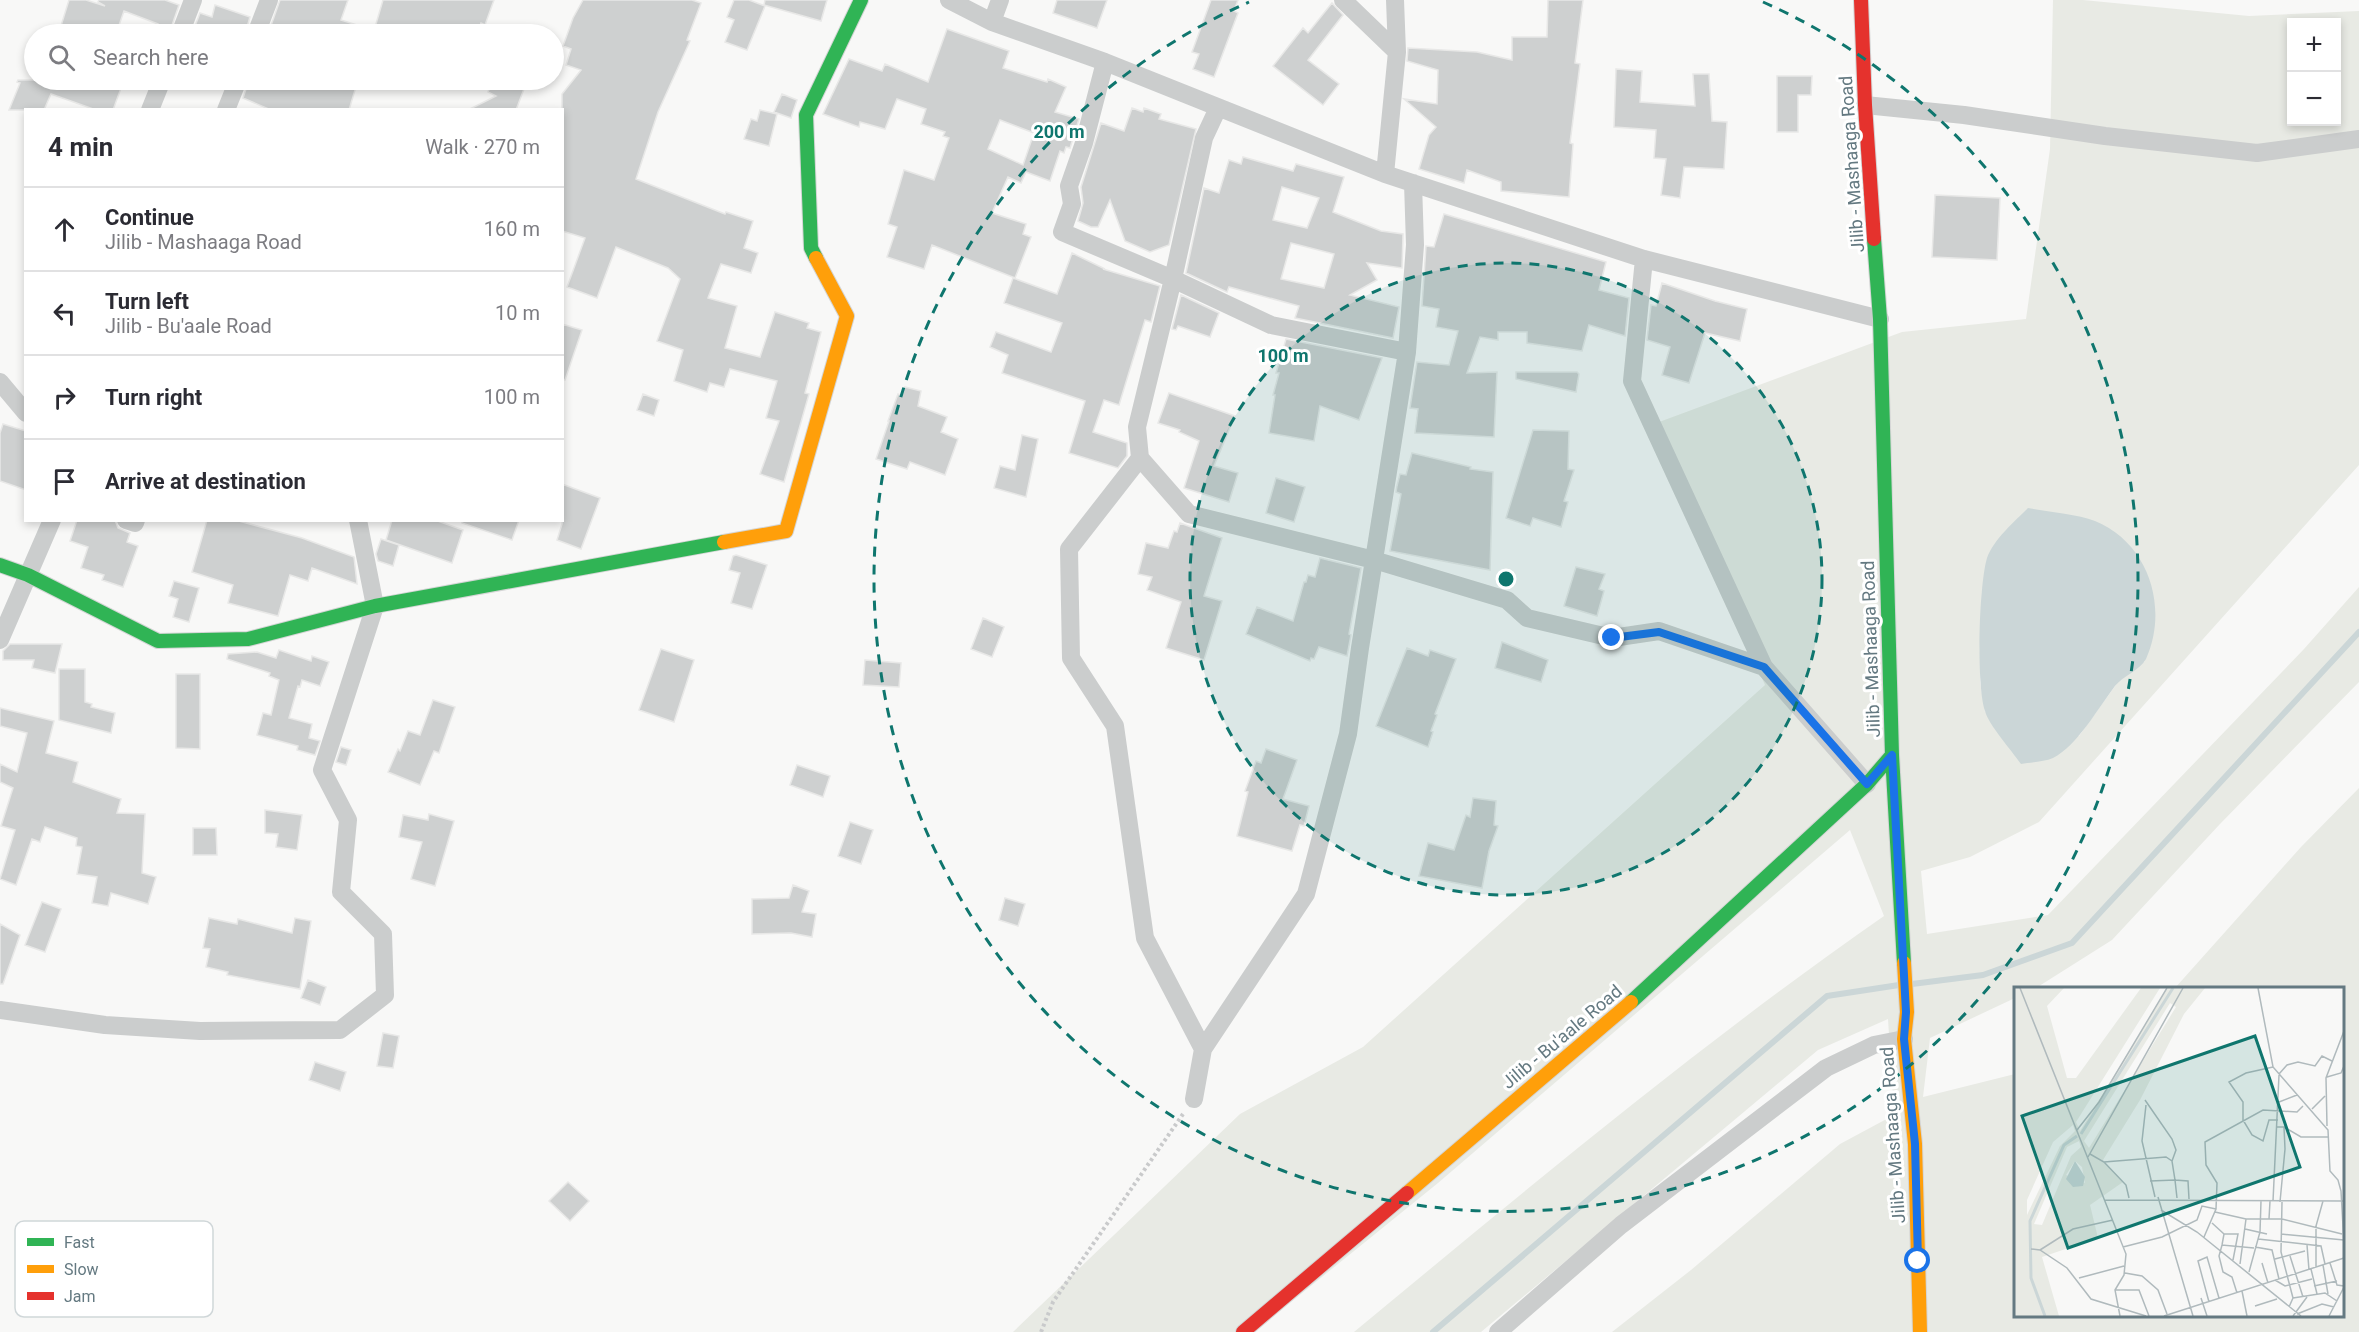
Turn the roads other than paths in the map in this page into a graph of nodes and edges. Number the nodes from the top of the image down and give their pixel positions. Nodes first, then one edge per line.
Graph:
1 (193, 0) edge
2 (269, 0) edge
3 (861, 0) edge
4 (949, 0) edge
5 (1000, 0) edge
6 (1343, 0) edge
7 (1395, 0) edge
8 (1861, 0) edge
9 (992, 22) junction
10 (184, 24) edge
11 (260, 24) edge
12 (1397, 52) junction
13 (1105, 62) junction
14 (158, 90) edge
15 (234, 90) edge
16 (1864, 105) junction
17 (151, 108) edge
18 (227, 108) edge
19 (1218, 108) junction
20 (2359, 139) edge
21 (1385, 174) junction
22 (1413, 183) junction
23 (1644, 259) junction
24 (1173, 279) junction
25 (1880, 319) junction
26 (1407, 352) junction
27 (0, 382) edge
28 (24, 411) edge
29 (1140, 458) junction
30 (51, 522) edge
31 (358, 522) edge
32 (1374, 560) junction
33 (0, 565) edge
34 (28, 575) junction
35 (375, 606) junction
36 (0, 640) edge
37 (1764, 667) junction
38 (1892, 755) junction
39 (1867, 784) junction
40 (0, 1010) edge
41 (1904, 1039) junction
42 (1203, 1049) junction
43 (1194, 1099) road end
44 (1244, 1332) edge
45 (1498, 1332) edge
46 (1920, 1332) edge

1 - 10 street
2 - 11 street
3 - 35 main road
4 - 9 street
5 - 9 street
6 - 12 street
7 - 12 street
8 - 16 main road, Jilib - Mashaaga Road
9 - 13 street
12 - 21 street
13 - 19 street
13 - 24 street
14 - 17 street
15 - 18 street
16 - 20 street
16 - 25 main road, Jilib - Mashaaga Road
19 - 21 street
19 - 24 street
21 - 22 street
22 - 23 street
22 - 26 street
23 - 25 street
23 - 37 street
24 - 26 street
24 - 29 street
25 - 38 main road, Jilib - Mashaaga Road
26 - 32 street
27 - 28 street
29 - 32 street
29 - 42 street
30 - 34 street
31 - 35 street
32 - 37 street
32 - 42 street
33 - 34 main road
34 - 35 main road
34 - 36 street
35 - 40 street
37 - 39 street
38 - 39 main road, Jilib - Bu'aale Road
38 - 41 main road, Jilib - Mashaaga Road
39 - 44 main road, Jilib - Bu'aale Road
41 - 45 street
41 - 46 main road, Jilib - Mashaaga Road
42 - 43 street

